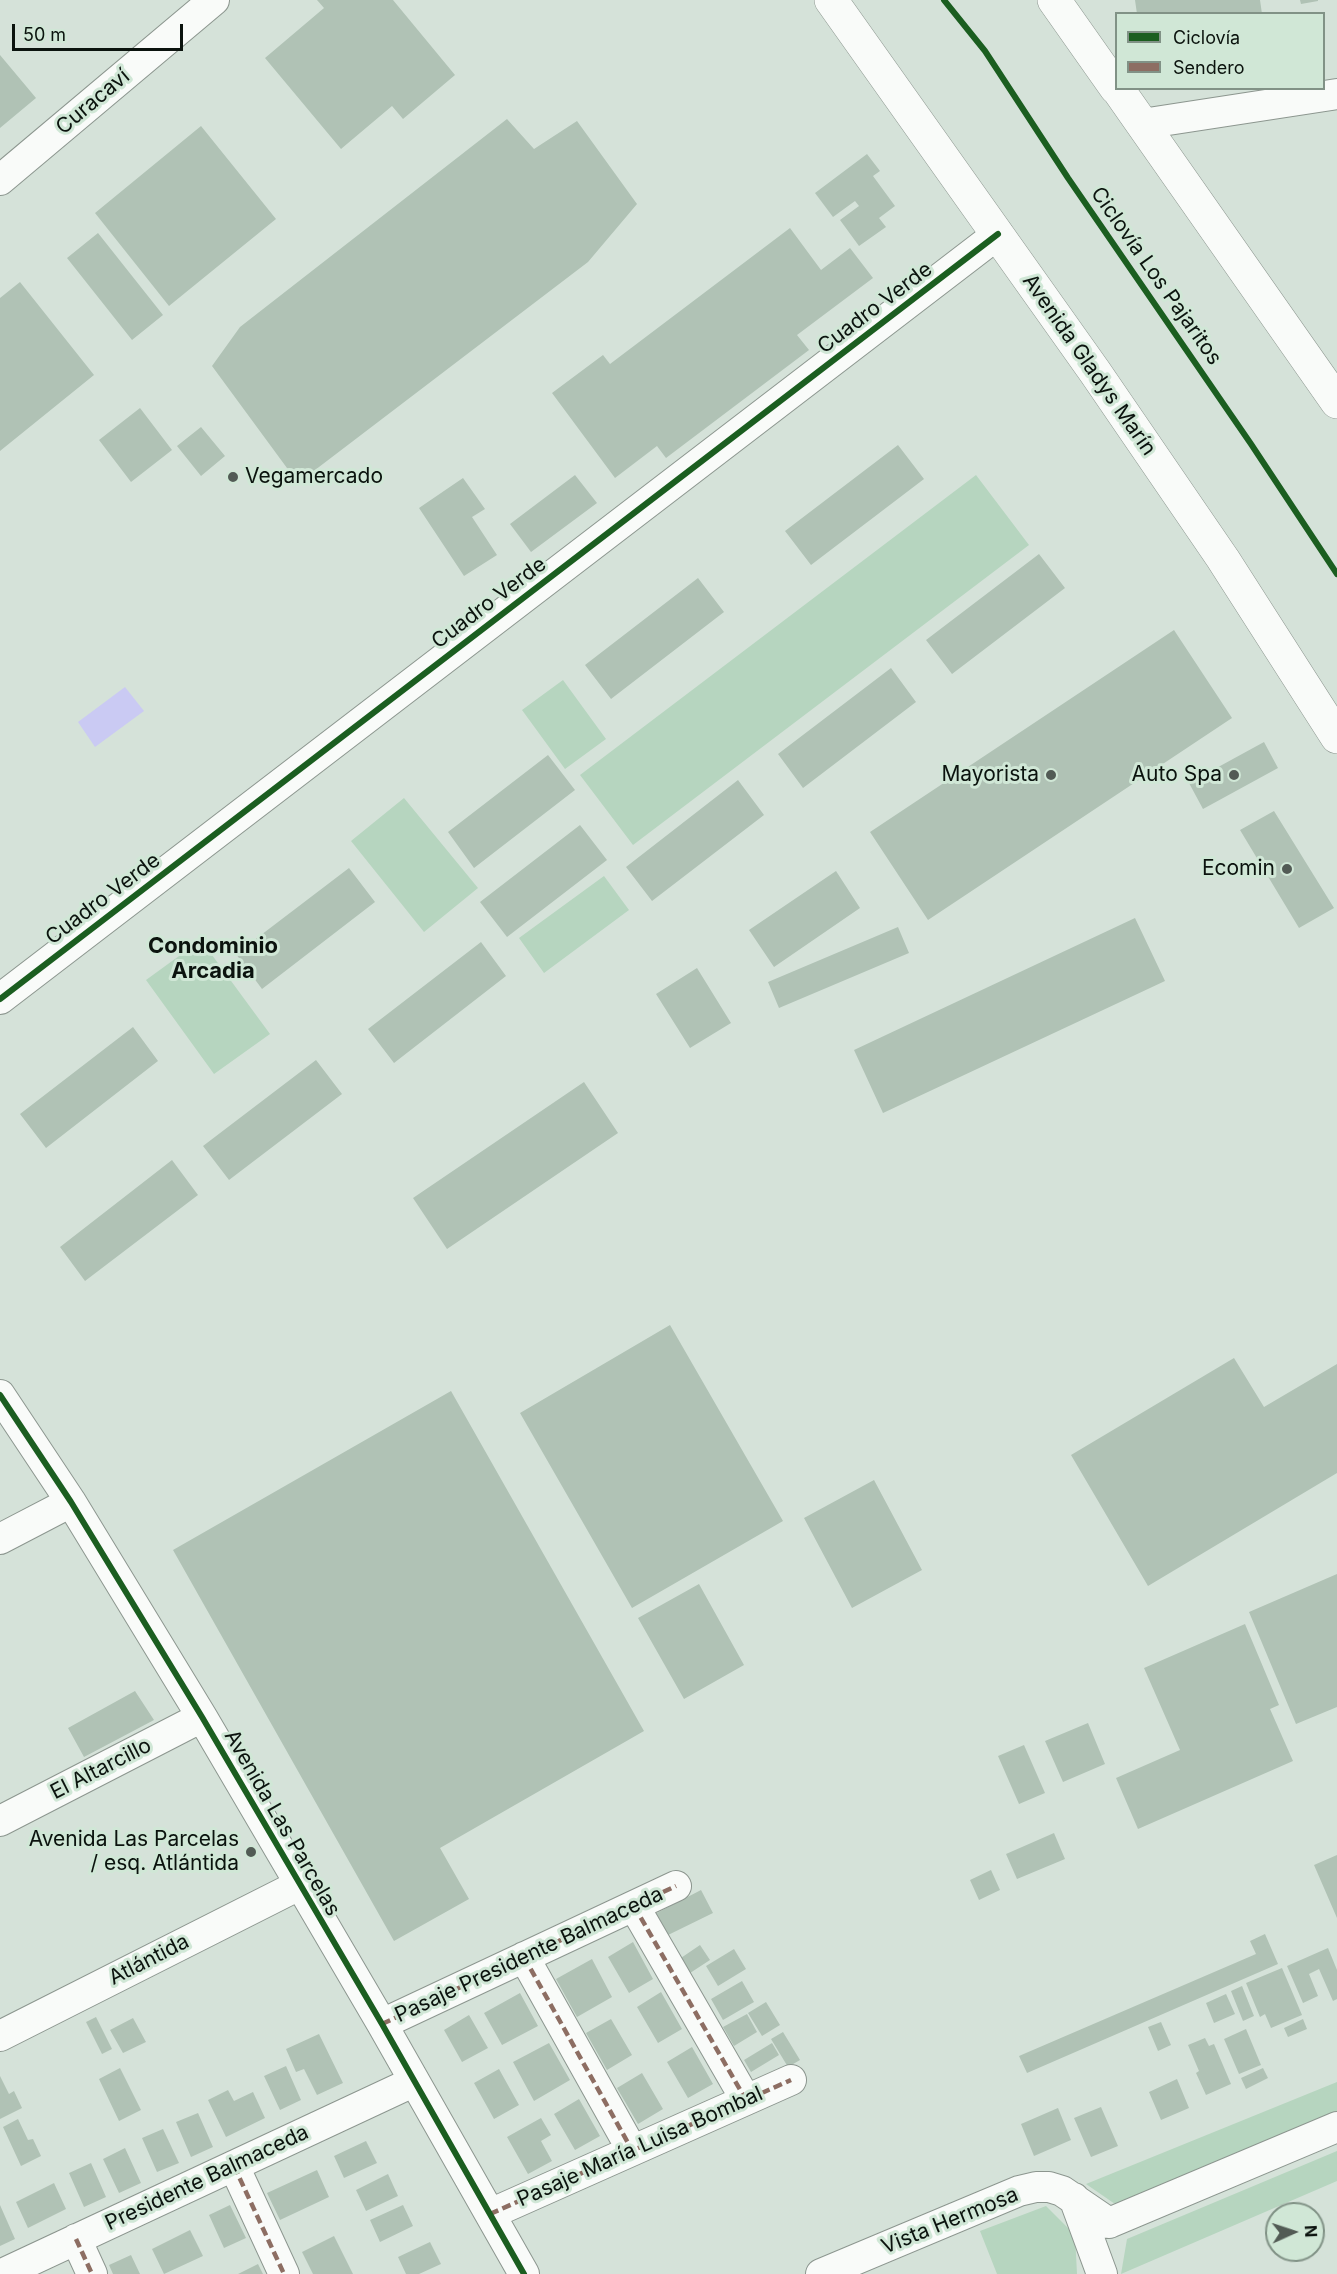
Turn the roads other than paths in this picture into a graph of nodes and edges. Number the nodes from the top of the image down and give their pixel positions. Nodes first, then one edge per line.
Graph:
1 (214, 0) edge
2 (831, 0) edge
3 (1054, 0) edge
4 (1115, 85) edge
5 (1118, 90) edge
6 (1337, 94) edge
7 (1142, 124) junction
8 (0, 180) edge
9 (998, 234) junction
10 (1337, 402) edge
11 (1337, 737) edge
12 (0, 999) edge
13 (0, 1395) edge
14 (71, 1502) junction
15 (0, 1539) edge
16 (202, 1717) junction
17 (0, 1821) edge
18 (299, 1885) junction
19 (676, 1886) dead end
20 (634, 1906) junction
21 (524, 1957) junction
22 (382, 2024) junction
23 (0, 2036) edge
24 (791, 2080) dead end
25 (413, 2082) junction
26 (746, 2100) junction
27 (1337, 2127) edge
28 (632, 2150) junction
29 (234, 2166) junction
30 (1074, 2198) junction
31 (490, 2214) junction
32 (1108, 2223) junction
33 (76, 2239) junction
34 (2, 2274) edge
35 (92, 2274) edge
36 (284, 2274) edge
37 (524, 2274) edge
38 (821, 2274) edge
39 (1102, 2274) edge

1 - 8 street, Curacaví
2 - 9 main road, Avenida Gladys Marín
3 - 4 main road
5 - 7 main road
6 - 7 street
7 - 10 main road
9 - 11 main road, Avenida Gladys Marín
9 - 12 street, Cuadro Verde
13 - 14 street, Avenida Las Parcelas
14 - 15 street
14 - 16 street, Avenida Las Parcelas
16 - 17 street, El Altarcillo
16 - 18 street, Avenida Las Parcelas
18 - 22 street, Avenida Las Parcelas
18 - 23 street, Atlántida
19 - 20 street, Pasaje Presidente Balmaceda
20 - 21 street, Pasaje Presidente Balmaceda
20 - 26 street
21 - 22 street, Pasaje Presidente Balmaceda
21 - 28 street
22 - 25 street, Avenida Las Parcelas
24 - 26 street, Pasaje María Luisa Bombal
25 - 29 street, Presidente Balmaceda
25 - 31 street, Avenida Las Parcelas
26 - 28 street, Pasaje María Luisa Bombal
27 - 32 street
28 - 31 street, Pasaje María Luisa Bombal
29 - 33 street, Presidente Balmaceda
29 - 36 street
30 - 32 street, Vista Hermosa
30 - 38 street, Vista Hermosa
30 - 39 street
31 - 37 street, Avenida Las Parcelas
32 - 39 street
33 - 34 street, Presidente Balmaceda
33 - 35 street

